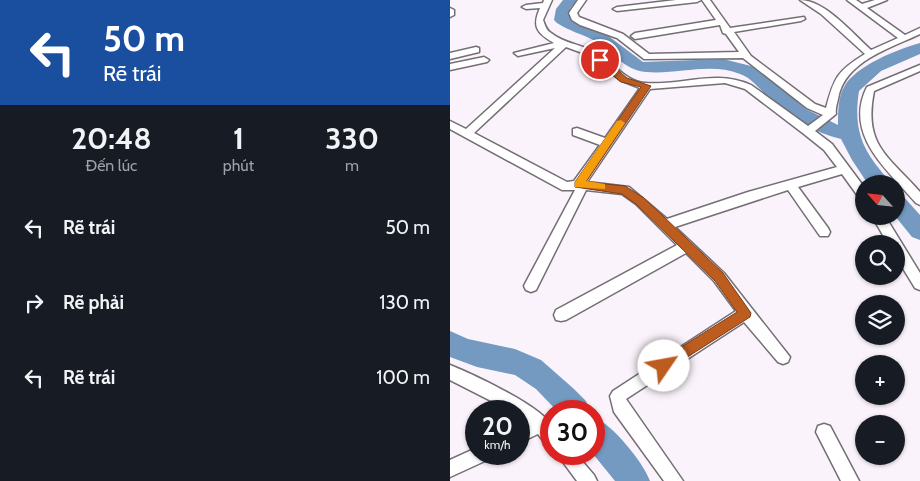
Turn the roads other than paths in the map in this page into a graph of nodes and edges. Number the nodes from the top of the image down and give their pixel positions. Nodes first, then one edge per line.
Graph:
1 (582, 0) edge
2 (697, 0) edge
3 (706, 0) edge
4 (804, 0) edge
5 (851, 0) edge
6 (883, 0) edge
7 (547, 3) edge
8 (526, 7) dead end
9 (861, 7) junction
10 (617, 9) dead end
11 (450, 10) edge
12 (450, 15) edge
13 (801, 20) dead end
14 (720, 22) junction
15 (726, 31) junction
16 (920, 31) edge
17 (635, 36) dead end
18 (905, 38) junction
19 (565, 43) junction
20 (476, 50) dead end
21 (745, 55) junction
22 (871, 55) junction
23 (450, 56) edge
24 (484, 60) dead end
25 (546, 63) junction
26 (450, 67) edge
27 (920, 68) edge
28 (647, 86) junction
29 (828, 118) junction
30 (450, 125) edge
31 (811, 130) junction
32 (577, 132) dead end
33 (468, 133) junction
34 (607, 143) junction
35 (845, 169) junction
36 (855, 183) edge
37 (581, 185) junction
38 (791, 185) junction
39 (918, 195) edge
40 (665, 225) junction
41 (824, 232) dead end
42 (687, 246) junction
43 (905, 260) edge
44 (920, 284) edge
45 (532, 286) dead end
46 (745, 313) junction
47 (561, 315) dead end
48 (783, 357) dead end
49 (450, 372) edge
50 (540, 426) edge
51 (824, 432) dead end
52 (465, 462) edge
53 (574, 465) edge
54 (450, 469) edge
55 (588, 481) edge
56 (674, 481) edge
57 (850, 481) edge

1 - 21 street
2 - 10 street
3 - 14 street
4 - 22 street
5 - 9 street
6 - 9 street
7 - 8 street
7 - 19 street
9 - 18 street
11 - 12 street
13 - 15 street
14 - 15 street
14 - 17 street
15 - 21 street
16 - 18 street
18 - 22 street
19 - 25 street
19 - 25 street
19 - 28 street
20 - 23 street
21 - 29 street
22 - 29 street
24 - 26 street
25 - 33 street
27 - 39 street
28 - 31 street
28 - 34 street
29 - 31 street
30 - 33 street
31 - 35 street
32 - 34 street
33 - 37 street
34 - 37 street
35 - 36 street
35 - 38 street
37 - 40 street
37 - 45 street
38 - 40 street
38 - 41 street
40 - 42 street
42 - 46 street
42 - 47 street
43 - 44 street
46 - 48 street
46 - 56 street
49 - 50 street
51 - 57 street
52 - 54 street
53 - 55 street

